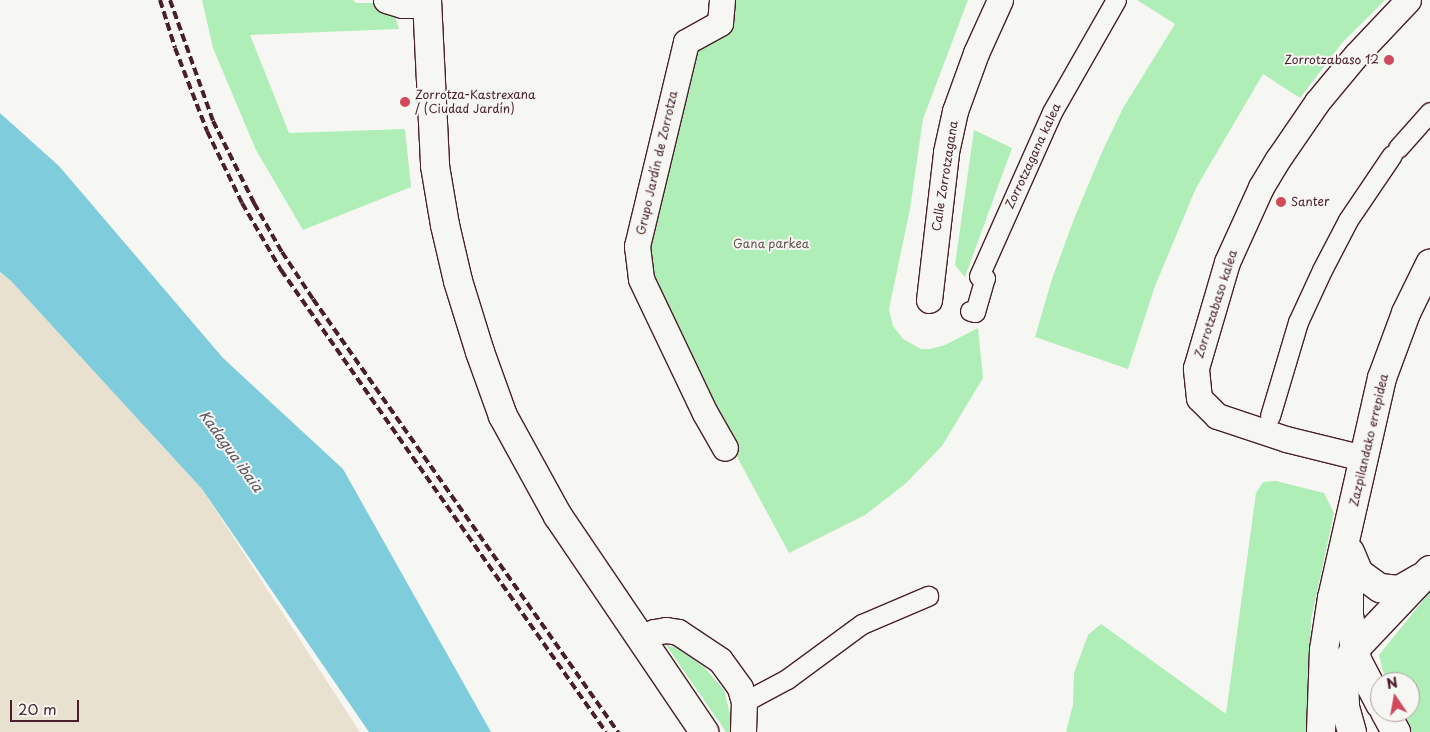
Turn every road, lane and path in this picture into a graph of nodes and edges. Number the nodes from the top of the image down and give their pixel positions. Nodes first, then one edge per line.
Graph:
1 (386, 0) edge
2 (722, 0) edge
3 (1000, 0) edge
4 (1116, 0) edge
5 (1408, 0) edge
6 (427, 3) edge
7 (1430, 112) edge
8 (1430, 264) edge
9 (929, 300) dead end
10 (970, 311) dead end
11 (1270, 416) dead end
12 (725, 448) dead end
13 (1363, 458) junction
14 (1348, 543) junction
15 (1428, 572) edge
16 (928, 596) dead end
17 (1332, 598) junction
18 (642, 640) junction
19 (1355, 650) junction
20 (1370, 684) edge
21 (744, 702) junction
22 (1345, 706) junction
23 (704, 732) edge
24 (743, 732) edge
25 (1321, 732) edge
26 (1352, 732) edge

1 - 6 street
2 - 12 street, Grupo Jardín de Zorrotza
3 - 9 street, Calle Zorrotzagana
4 - 10 street, Zorrotzagana kalea
5 - 13 street, Zorrotzabaso kalea
6 - 18 main road
7 - 11 street
8 - 13 main road, Zazpilandako errepidea
13 - 14 main road, Zazpilandako errepidea
14 - 15 main road
14 - 17 main road, Zazpilandako errepidea
14 - 19 main road, Zazpilandako errepidea
15 - 19 main road
16 - 21 street
17 - 22 main road, Zazpilandako errepidea
17 - 25 main road
18 - 21 street
18 - 23 main road
19 - 20 main road, Zazpilandako errepidea
19 - 22 main road
21 - 24 street
22 - 26 main road, Zazpilandako errepidea

